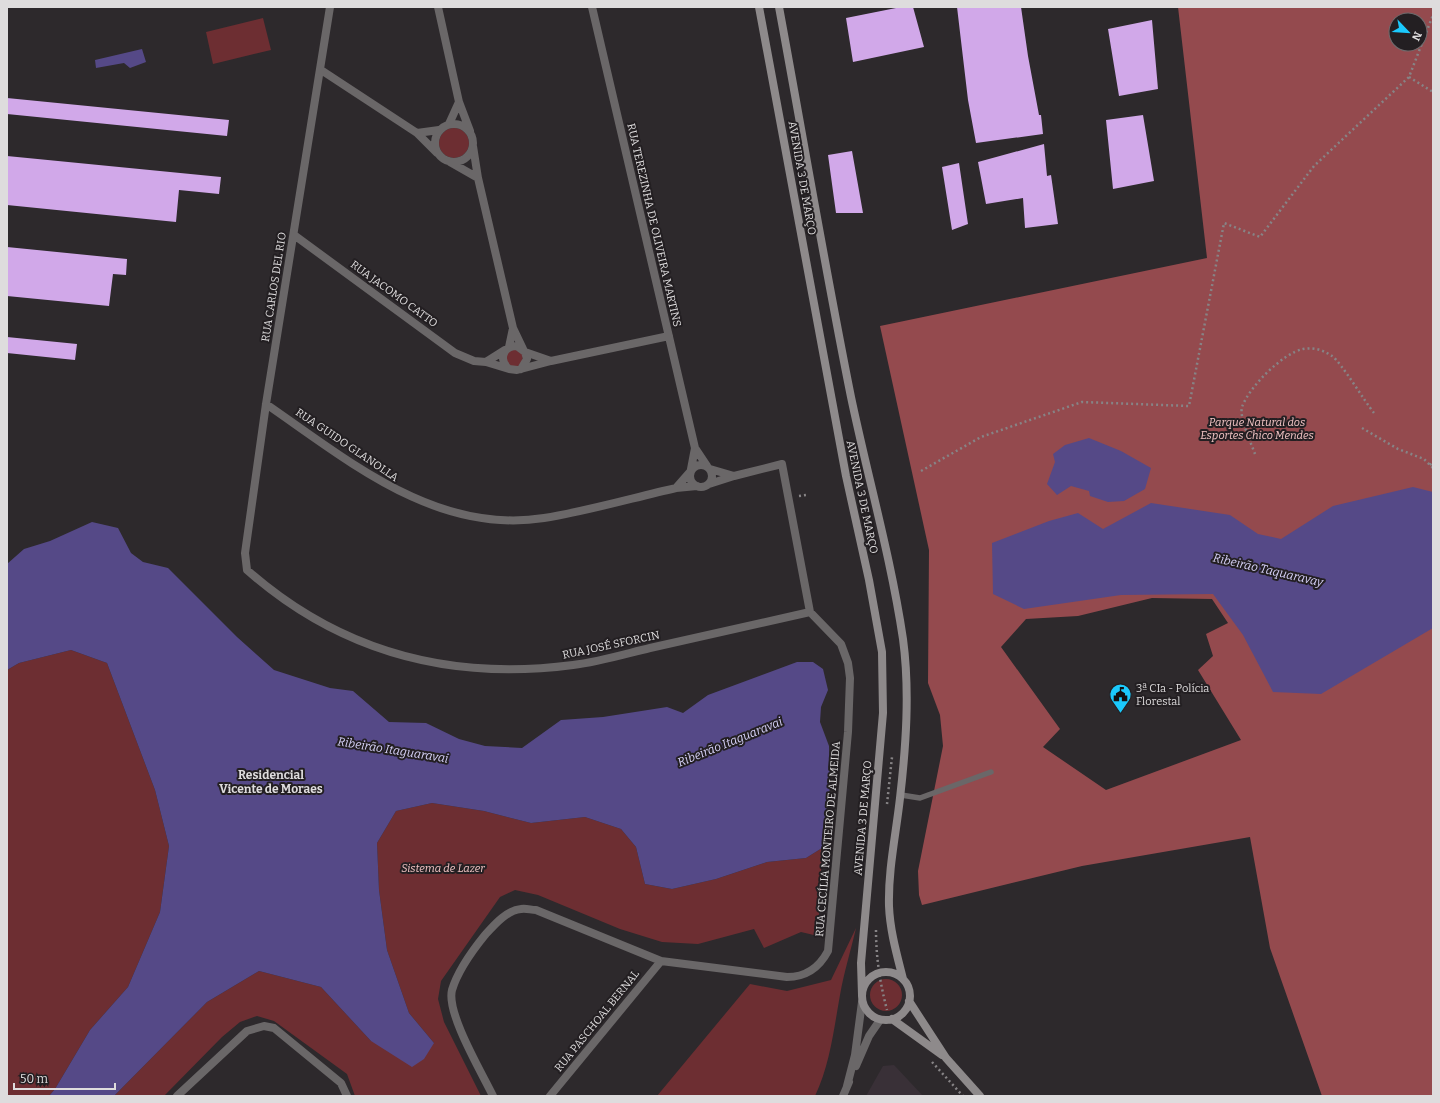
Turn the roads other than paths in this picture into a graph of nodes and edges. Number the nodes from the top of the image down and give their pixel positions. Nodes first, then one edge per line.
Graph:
1 (330, 7) edge
2 (438, 7) edge
3 (592, 7) edge
4 (760, 7) edge
5 (779, 7) edge
6 (321, 70) junction
7 (459, 102) junction
8 (449, 124) junction
9 (439, 130) junction
10 (417, 134) junction
11 (471, 134) junction
12 (473, 144) junction
13 (438, 153) junction
14 (447, 161) junction
15 (478, 178) junction
16 (294, 235) junction
17 (513, 328) junction
18 (669, 336) junction
19 (507, 349) junction
20 (524, 351) junction
21 (551, 361) junction
22 (486, 362) junction
23 (521, 368) junction
24 (509, 369) junction
25 (266, 404) junction
26 (694, 448) junction
27 (708, 467) junction
28 (691, 470) junction
29 (734, 476) junction
30 (709, 484) junction
31 (697, 486) junction
32 (676, 488) junction
33 (247, 570) joint
34 (810, 612) junction
35 (991, 772) dead end
36 (901, 794) junction
37 (661, 961) junction
38 (903, 979) junction
39 (862, 998) junction
40 (909, 1001) junction
41 (892, 1019) junction
42 (880, 1020) junction
43 (946, 1058) junction
44 (847, 1086) junction
45 (177, 1096) edge
46 (347, 1096) edge
47 (493, 1096) edge
48 (550, 1096) edge
49 (843, 1096) edge
50 (980, 1096) edge

1 - 6 street, RUA CARLOS DEL RIO
2 - 7 street
3 - 18 street, RUA TEREZINHA DE OLIVEIRA MARTINS
4 - 39 main road, AVENIDA 3 DE MARÇO
5 - 36 main road, AVENIDA 3 DE MARÇO
6 - 10 street
6 - 16 street, RUA CARLOS DEL RIO
7 - 8 street
7 - 11 street
8 - 9 street
8 - 11 street
9 - 10 street
9 - 13 street
10 - 13 street
11 - 12 street
12 - 14 street
12 - 15 street
13 - 14 street
14 - 15 street
15 - 17 street
16 - 22 street, RUA JACOMO CATTO
16 - 25 street, RUA CARLOS DEL RIO
17 - 19 street
17 - 20 street
18 - 21 street
18 - 26 street, RUA TEREZINHA DE OLIVEIRA MARTINS
19 - 20 street
19 - 22 street
19 - 24 street
20 - 21 street
20 - 23 street
21 - 23 street
22 - 24 street, RUA JACOMO CATTO
23 - 24 street
25 - 32 street, RUA GUIDO GLANOLLA
25 - 33 street, RUA CARLOS DEL RIO
26 - 27 street, RUA TEREZINHA DE OLIVEIRA MARTINS
26 - 28 street, RUA TEREZINHA DE OLIVEIRA MARTINS
27 - 28 street
27 - 29 street
27 - 30 street
28 - 31 street
28 - 32 street
29 - 30 street
29 - 34 street
30 - 31 street
31 - 32 street, RUA GUIDO GLANOLLA
33 - 34 street, RUA JOSÉ SFORCIN
34 - 37 street, RUA CECÍLIA MONTEIRO DE ALMEIDA
35 - 36 lane
36 - 38 main road, AVENIDA 3 DE MARÇO
37 - 47 street, RUA CECÍLIA MONTEIRO DE ALMEIDA
37 - 48 street, RUA PASCHOAL BERNAL
38 - 39 main road
38 - 40 main road
39 - 42 main road
39 - 44 street
40 - 41 main road
40 - 43 main road
41 - 42 main road
41 - 43 main road
42 - 44 street
43 - 50 main road
44 - 49 street
45 - 46 street

